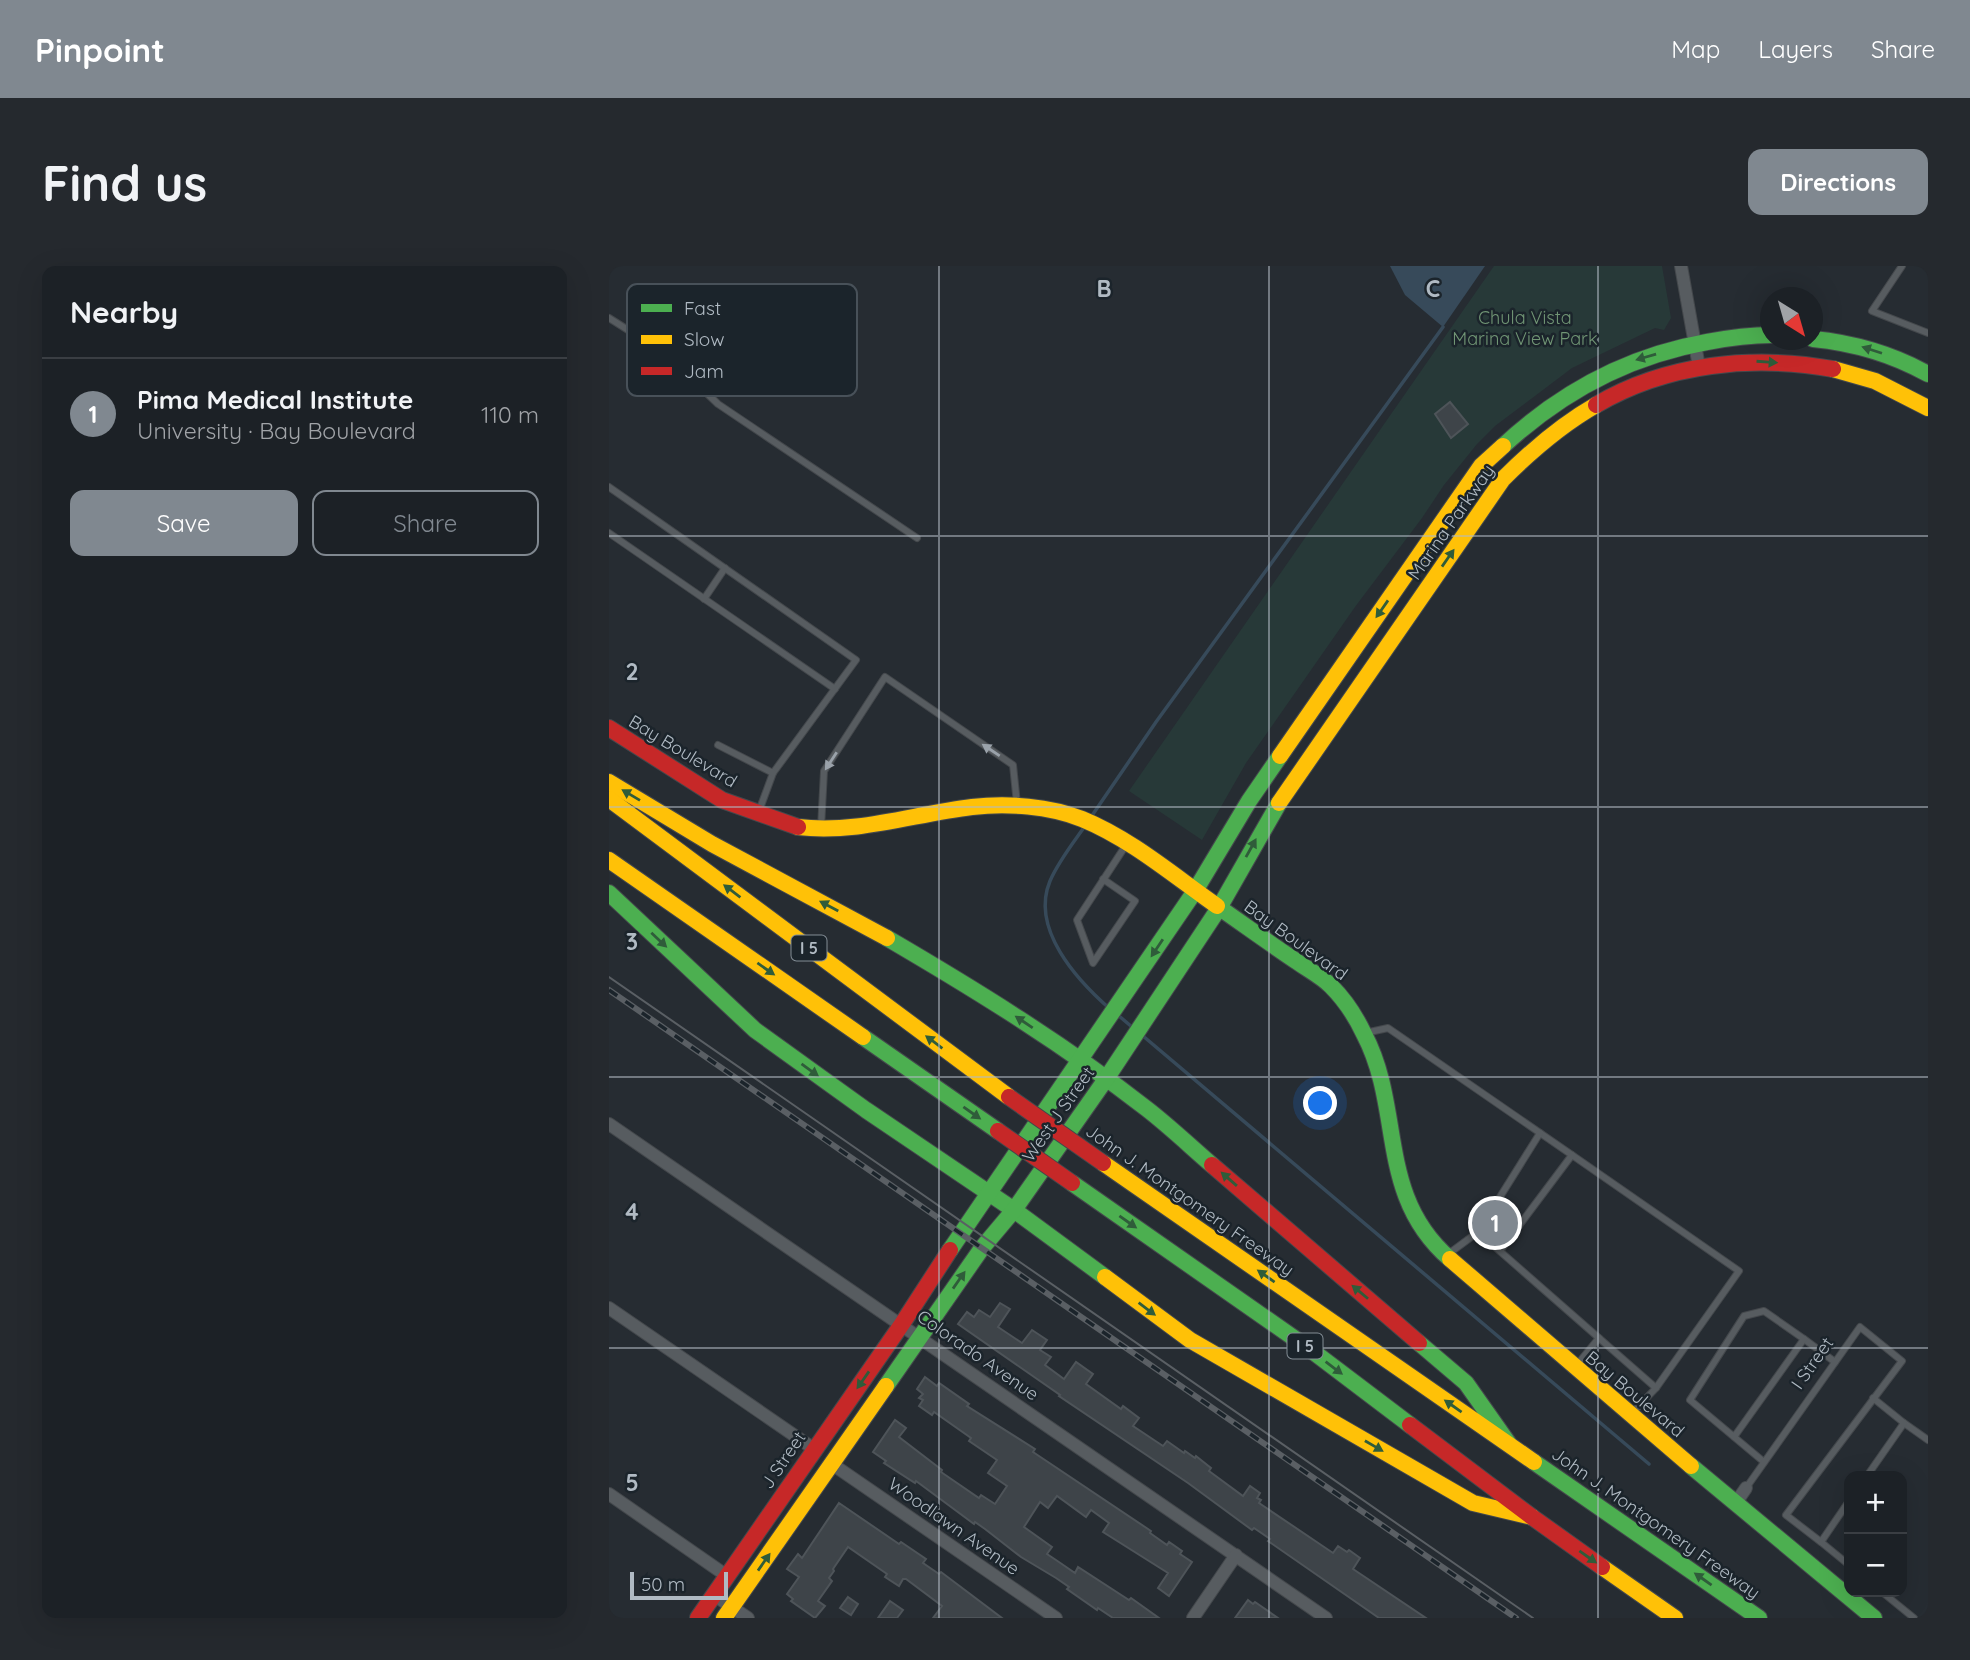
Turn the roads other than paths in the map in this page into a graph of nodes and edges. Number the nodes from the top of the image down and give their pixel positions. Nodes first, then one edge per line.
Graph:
1 (1681, 266) edge
2 (1902, 266) edge
3 (609, 318) edge
4 (627, 329) edge
5 (1928, 333) edge
6 (1760, 336) edge
7 (1823, 340) edge
8 (1695, 343) junction
9 (1699, 367) junction
10 (1928, 374) edge
11 (710, 396) edge
12 (1928, 408) edge
13 (609, 487) edge
14 (609, 533) edge
15 (917, 538) dead end
16 (725, 568) junction
17 (704, 599) junction
18 (835, 689) junction
19 (609, 728) edge
20 (718, 745) dead end
21 (773, 773) junction
22 (609, 782) edge
23 (609, 799) edge
24 (1018, 806) junction
25 (758, 813) junction
26 (821, 830) junction
27 (1127, 843) junction
28 (609, 860) edge
29 (1103, 879) junction
30 (1195, 891) junction
31 (609, 894) edge
32 (1219, 908) junction
33 (1364, 1033) junction
34 (1081, 1060) junction
35 (1106, 1079) junction
36 (609, 1124) edge
37 (1540, 1133) junction
38 (1572, 1155) junction
39 (987, 1193) junction
40 (1014, 1210) junction
41 (1478, 1232) junction
42 (1500, 1251) junction
43 (1445, 1256) junction
44 (609, 1308) edge
45 (902, 1324) junction
46 (920, 1337) junction
47 (1599, 1338) junction
48 (1804, 1339) junction
49 (1835, 1362) junction
50 (1574, 1367) junction
51 (1655, 1388) junction
52 (1873, 1398) junction
53 (1630, 1415) junction
54 (1904, 1423) junction
55 (1734, 1437) junction
56 (1928, 1440) edge
57 (1509, 1444) junction
58 (814, 1449) junction
59 (1764, 1462) junction
60 (832, 1464) junction
61 (1870, 1471) edge
62 (1746, 1488) joint
63 (609, 1494) edge
64 (1735, 1504) junction
65 (1844, 1509) edge
66 (1532, 1517) junction
67 (1821, 1542) junction
68 (1236, 1555) junction
69 (1844, 1561) edge
70 (727, 1576) junction
71 (714, 1595) junction
72 (1888, 1597) edge
73 (728, 1612) edge
74 (698, 1618) edge
75 (748, 1618) edge
76 (1056, 1618) edge
77 (1193, 1618) edge
78 (1326, 1618) edge
79 (1675, 1618) edge
80 (1759, 1618) edge
81 (1874, 1618) edge
82 (1914, 1618) edge

1 - 8 street
2 - 5 lane
3 - 4 lane
6 - 8 main road, Marina Parkway
10 -> 7 main road
8 - 9 street
8 -> 30 main road, Marina Parkway
9 -> 12 main road, Marina Parkway
32 -> 9 main road, Marina Parkway
11 - 15 lane
13 - 16 lane
14 - 17 lane
16 - 17 lane
16 - 18 lane
17 - 18 lane
18 - 21 lane
19 - 25 main road, Bay Boulevard
20 - 21 lane
21 - 25 lane
34 -> 22 main road
57 -> 23 main road, John J. Montgomery Freeway / I 5, bridge
24 - 26 main road, Bay Boulevard
24 -> 26 lane
24 - 27 main road, Bay Boulevard
25 - 26 main road, Bay Boulevard
27 - 29 lane
27 - 30 main road, Bay Boulevard
28 -> 66 main road, I 5, bridge
29 - 29 lane
30 - 32 main road, Bay Boulevard
30 -> 34 main road, West J Street
31 -> 39 main road
32 - 33 main road, Bay Boulevard
32 - 35 main road, West J Street
33 - 37 lane
33 - 43 main road, Bay Boulevard
34 - 35 main road
34 - 39 main road, West J Street
35 - 40 main road, West J Street
57 -> 35 main road
36 - 45 street, Colorado Avenue
37 - 38 lane
37 - 41 lane
38 - 42 lane
38 - 51 lane
39 - 40 main road
39 - 45 main road, West J Street
46 -> 40 main road, West J Street
40 -> 66 main road
41 - 42 lane
41 - 43 lane
42 - 47 lane
43 - 50 main road, Bay Boulevard
44 - 58 street
45 - 46 street, Colorado Avenue
45 -> 58 main road, J Street
46 - 60 main road
46 - 68 street, Colorado Avenue
47 - 50 lane
47 - 51 lane
48 - 49 lane
48 - 55 lane
48 - 55 lane
49 - 52 lane, I Street
49 - 59 lane, I Street
50 - 53 main road, Bay Boulevard
51 - 53 lane
52 - 54 lane
52 - 67 lane
53 - 64 main road, Bay Boulevard
54 - 56 lane
54 - 61 lane
55 - 59 lane
80 -> 57 main road, John J. Montgomery Freeway / I 5
58 - 70 main road, J Street
59 - 62 lane, I Street
73 -> 60 main road
60 - 76 street, Woodlawn Avenue
62 - 64 street, I Street
63 - 70 street
64 - 81 main road, Bay Boulevard
65 - 67 lane
66 -> 79 main road, I 5
67 - 69 lane
68 - 77 street
68 - 78 street, Colorado Avenue
70 - 71 main road, J Street
71 - 73 street
71 - 74 main road, J Street
72 - 82 lane
73 - 75 street

